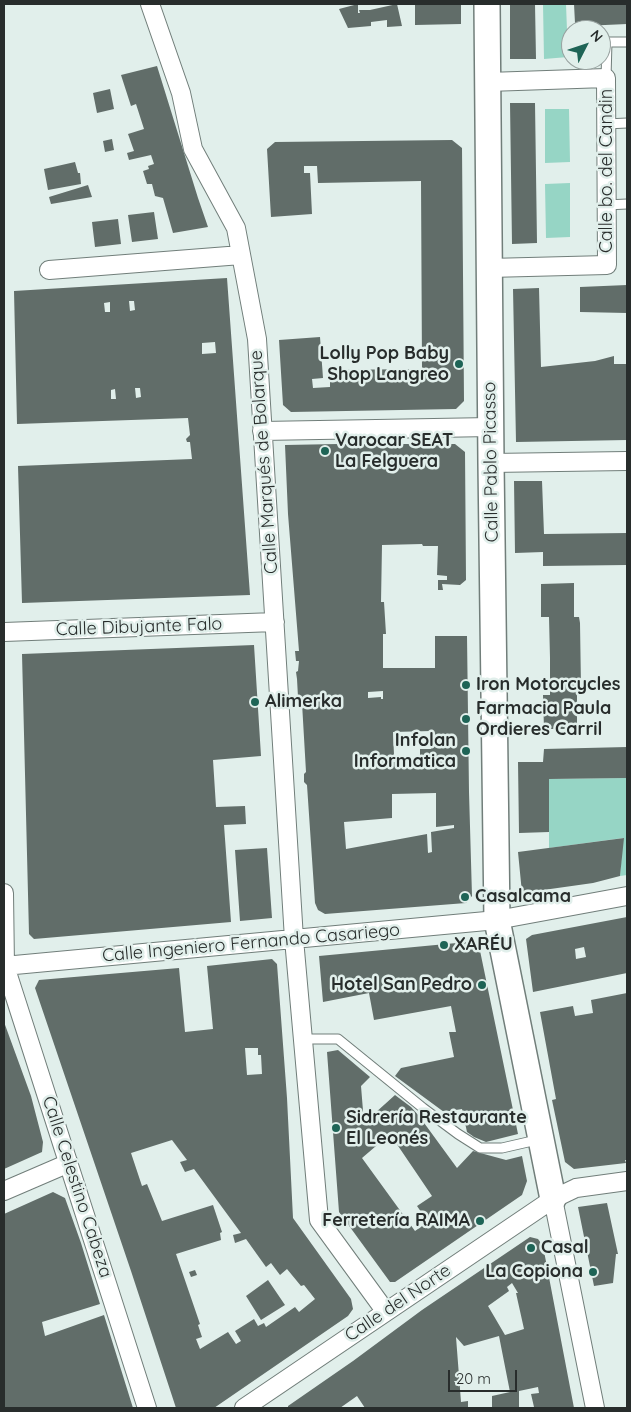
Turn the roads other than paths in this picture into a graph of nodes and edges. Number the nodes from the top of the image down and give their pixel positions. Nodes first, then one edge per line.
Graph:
1 (150, 4) edge
2 (487, 4) edge
3 (627, 42) edge
4 (606, 78) junction
5 (488, 82) junction
6 (627, 123) edge
7 (606, 124) junction
8 (627, 204) edge
9 (606, 205) junction
10 (241, 255) junction
11 (489, 268) junction
12 (49, 270) dead end
13 (491, 427) junction
14 (262, 431) junction
15 (627, 461) edge
16 (490, 463) junction
17 (275, 622) junction
18 (4, 632) edge
19 (4, 893) edge
20 (627, 896) edge
21 (497, 920) junction
22 (294, 939) junction
23 (4, 966) edge
24 (303, 1039) junction
25 (541, 1139) junction
26 (69, 1162) junction
27 (627, 1181) edge
28 (4, 1191) edge
29 (553, 1199) junction
30 (386, 1312) junction
31 (262, 1403) edge
32 (147, 1408) edge
33 (244, 1408) edge
34 (595, 1408) edge

1 - 10 street, Calle Marqués de Bolarque
2 - 5 street, Calle Pablo Picasso
3 - 4 lane
4 - 5 street, Calle bo. del Candin
4 - 7 street, Calle bo. del Candin
5 - 11 street, Calle Pablo Picasso
6 - 7 lane
7 - 9 street, Calle bo. del Candin
8 - 9 lane
9 - 11 street, Calle bo. del Candin
10 - 12 street
10 - 14 street, Calle Marqués de Bolarque
11 - 13 street, Calle Pablo Picasso
13 - 14 street
13 - 16 street, Calle Pablo Picasso
14 - 17 street, Calle Marqués de Bolarque
15 - 16 street
16 - 21 street, Calle Pablo Picasso
17 - 18 street, Calle Dibujante Falo
17 - 22 street, Calle Marqués de Bolarque
19 - 23 street, Calle Celestino Cabeza
20 - 21 street, Calle Ingeniero Fernando Casariego
21 - 22 street, Calle Ingeniero Fernando Casariego
21 - 25 street, Calle Pablo Picasso
22 - 23 street, Calle Ingeniero Fernando Casariego
22 - 24 street, Calle Marqués de Bolarque
23 - 26 street, Calle Celestino Cabeza
24 - 25 lane
24 - 30 street, Calle Marqués de Bolarque
25 - 29 street, Calle Pablo Picasso
26 - 28 street
26 - 32 street, Calle Celestino Cabeza
27 - 29 street, Calle del Norte
29 - 30 street, Calle del Norte
29 - 34 street
30 - 31 street, Calle del Norte
31 - 33 street, Calle del Norte

